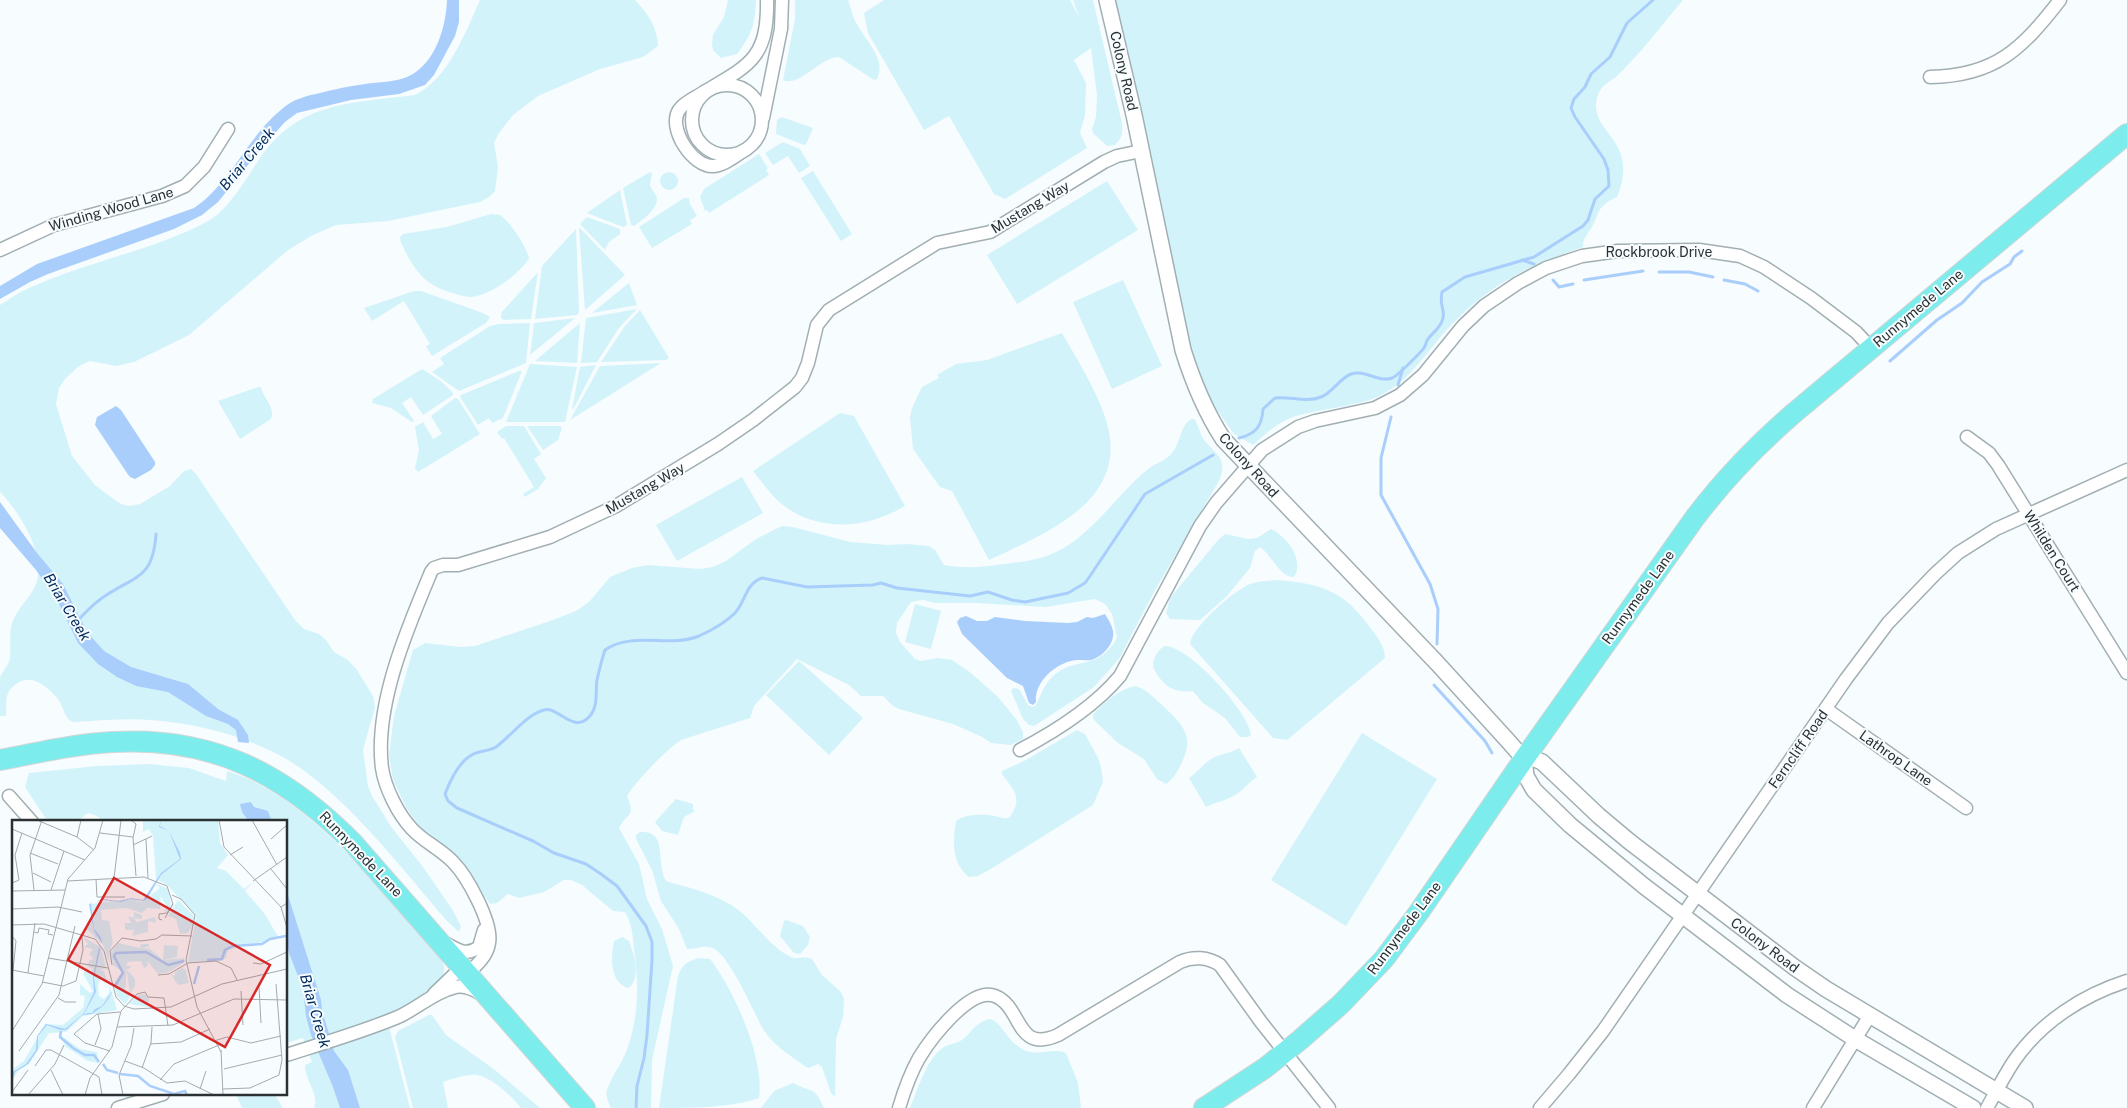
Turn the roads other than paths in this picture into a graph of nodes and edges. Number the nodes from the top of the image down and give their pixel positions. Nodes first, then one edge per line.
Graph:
1 (768, 0) edge
2 (782, 0) edge
3 (1107, 0) edge
4 (2060, 0) edge
5 (1930, 77) dead end
6 (708, 90) junction
7 (762, 123) junction
8 (228, 129) dead end
9 (2127, 134) edge
10 (1141, 151) junction
11 (0, 250) edge
12 (1871, 348) junction
13 (1967, 437) dead end
14 (1248, 465) junction
15 (2127, 470) edge
16 (2029, 514) junction
17 (2127, 673) edge
18 (1826, 709) junction
19 (1020, 750) dead end
20 (1524, 758) junction
21 (0, 760) edge
22 (10, 796) dead end
23 (1966, 808) dead end
24 (30, 820) edge
25 (1698, 894) junction
26 (483, 915) junction
27 (1683, 916) junction
28 (438, 938) junction
29 (465, 970) junction
30 (2127, 981) edge
31 (431, 998) junction
32 (494, 1004) junction
33 (1870, 1015) junction
34 (1855, 1039) junction
35 (1286, 1052) junction
36 (288, 1054) edge
37 (1997, 1090) junction
38 (156, 1098) edge
39 (118, 1108) edge
40 (584, 1108) edge
41 (898, 1108) edge
42 (1204, 1108) edge
43 (1329, 1108) edge
44 (1540, 1108) edge
45 (1813, 1108) edge
46 (1973, 1108) edge
47 (1987, 1108) edge
48 (2025, 1108) edge

1 - 6 street
2 - 7 street
3 - 10 street, Colony Road
4 - 5 street
6 - 7 street
6 - 7 street
8 - 11 street, Winding Wood Lane
9 - 12 main road, Runnymede Lane
10 - 14 street, Colony Road
10 - 26 street, Mustang Way
12 - 14 street, Rockbrook Drive
12 - 20 main road, Runnymede Lane
13 - 16 street, Whilden Court
14 - 19 street, Rockbrook Drive
14 - 20 street, Colony Road
15 - 16 street, Ferncliff Road
16 - 17 street, Whilden Court
16 - 18 street, Ferncliff Road
18 - 23 street, Lathrop Lane
18 - 25 street, Ferncliff Road
20 - 25 street, Colony Road
20 - 27 street, Colony Road
20 - 35 main road, Runnymede Lane
21 - 28 main road, Runnymede Lane
22 - 24 street
25 - 27 street, Ferncliff Road
25 - 33 street, Colony Road
26 - 28 street
26 - 29 street
27 - 34 street, Colony Road
27 - 44 street, Ferncliff Road
28 - 29 main road, Runnymede Lane
29 - 31 street
29 - 32 main road, Runnymede Lane
30 - 37 street
31 - 32 street
31 - 36 street
32 - 40 main road, Runnymede Lane
33 - 34 street
33 - 37 street, Colony Road
34 - 45 street
34 - 46 street, Colony Road
35 - 41 street
35 - 42 main road, Runnymede Lane
35 - 43 street
37 - 47 street
37 - 48 street, Colony Road
38 - 39 street

